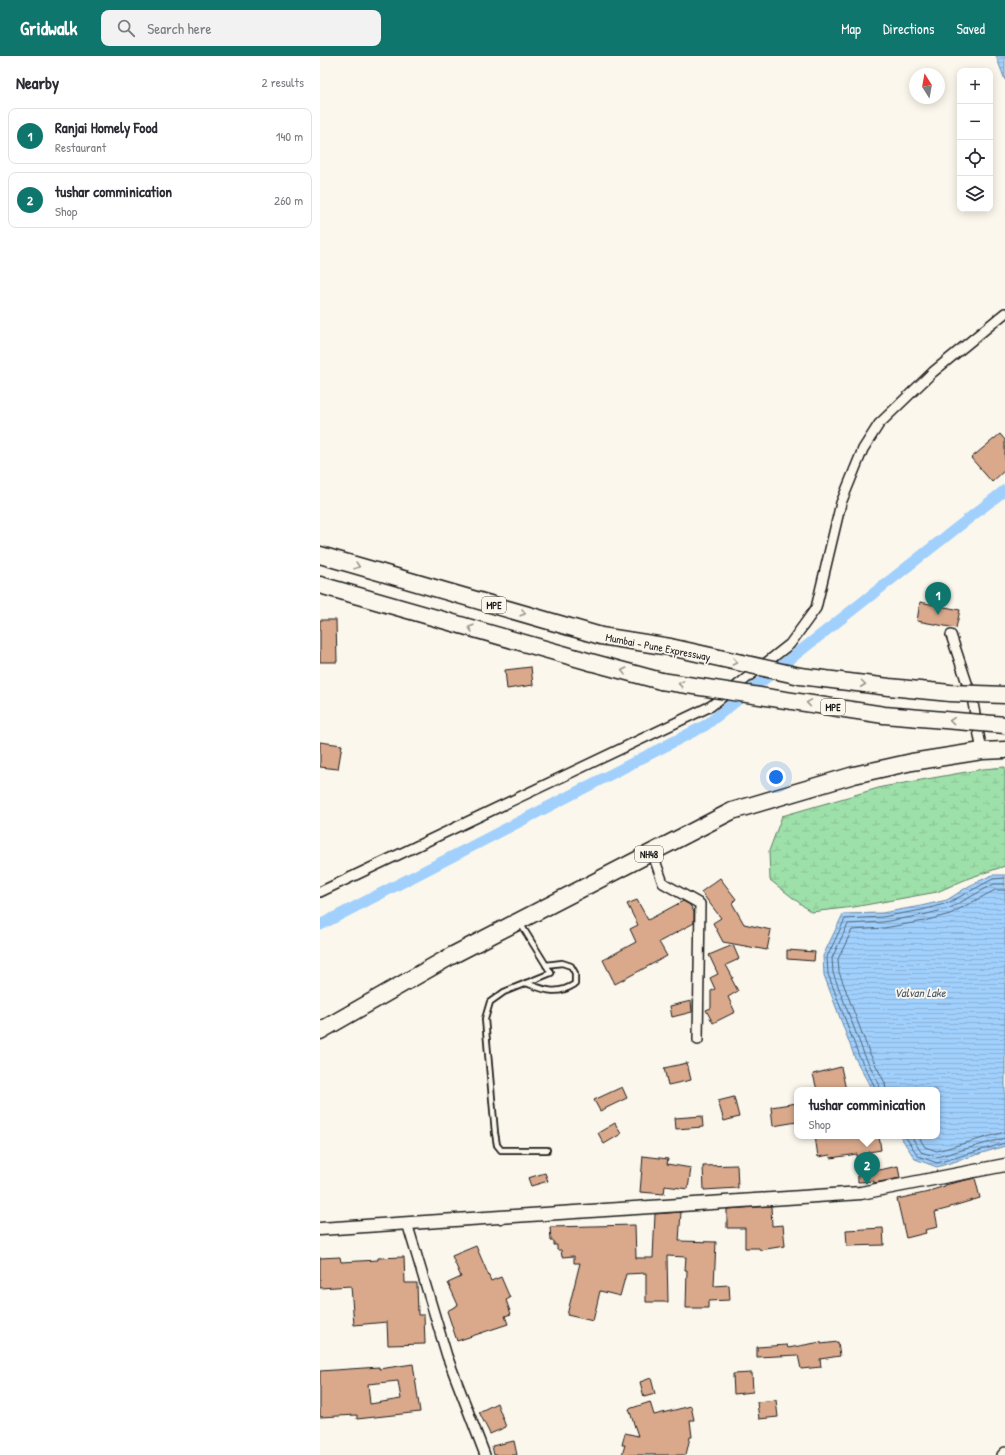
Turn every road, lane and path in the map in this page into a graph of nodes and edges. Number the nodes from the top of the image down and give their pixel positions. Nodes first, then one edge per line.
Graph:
1 (1005, 313) edge
2 (320, 555) edge
3 (320, 585) edge
4 (951, 635) dead end
5 (1005, 695) edge
6 (1005, 725) edge
7 (1005, 750) edge
8 (982, 752) junction
9 (652, 852) junction
10 (320, 892) edge
11 (519, 921) junction
12 (546, 965) junction
13 (526, 983) junction
14 (320, 1031) edge
15 (698, 1040) dead end
16 (547, 1150) dead end
17 (1005, 1165) edge
18 (407, 1223) junction
19 (320, 1229) edge
20 (1005, 1452) edge
21 (484, 1455) edge
22 (1002, 1455) edge

1 - 10 street
2 -> 5 highway, Mumbai - Pune Expressway / MPE, bridge
6 -> 3 highway, MPE, bridge
4 - 8 street
7 - 8 highway, NH48
8 - 9 highway, NH48
9 - 11 highway, NH48
9 - 15 street
11 - 12 lane
11 - 14 highway, NH48
12 - 13 lane
12 - 13 lane
13 - 16 lane
17 - 18 main road
18 - 19 main road
18 - 21 street
20 - 22 street

